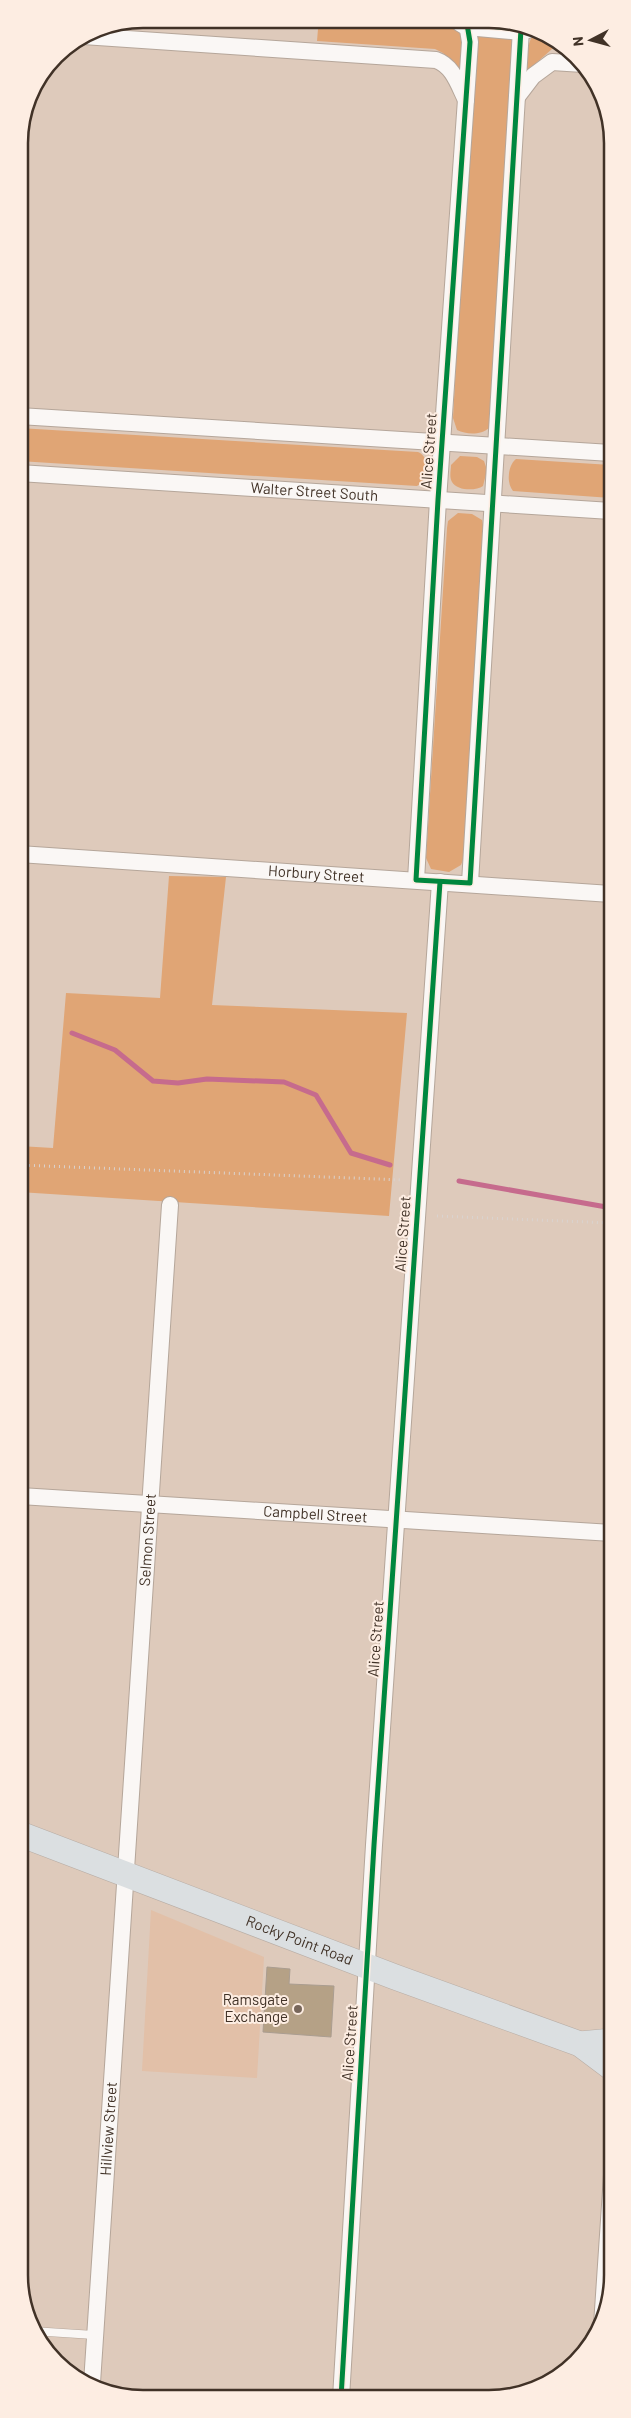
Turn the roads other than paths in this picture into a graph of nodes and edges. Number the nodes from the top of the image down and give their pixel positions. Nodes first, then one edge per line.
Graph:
1 (466, 28) edge
2 (523, 34) edge
3 (97, 37) edge
4 (566, 63) edge
5 (517, 97) junction
6 (466, 101) junction
7 (28, 417) edge
8 (442, 442) junction
9 (496, 445) junction
10 (604, 453) edge
11 (28, 474) edge
12 (438, 500) junction
13 (492, 504) junction
14 (604, 511) edge
15 (28, 855) edge
16 (416, 880) junction
17 (440, 882) junction
18 (470, 883) junction
19 (604, 893) edge
20 (170, 1205) dead end
21 (28, 1496) edge
22 (150, 1503) junction
23 (396, 1520) junction
24 (603, 1532) edge
25 (28, 1837) edge
26 (127, 1875) junction
27 (367, 1967) junction
28 (603, 2042) edge
29 (580, 2044) junction
30 (603, 2061) edge
31 (42, 2332) edge
32 (94, 2335) junction
33 (92, 2379) edge
34 (341, 2390) edge

1 - 6 street, Alice Street
2 - 5 street
3 - 6 street
4 - 5 street
5 - 9 street
6 - 8 street, Alice Street
7 - 8 street
8 - 9 street
8 - 12 street, Alice Street
9 - 10 street
9 - 13 street
11 - 12 street, Walter Street South
12 - 13 street, Walter Street South
12 - 16 street, Alice Street
13 - 14 street, Walter Street South
13 - 18 street
15 - 16 street, Horbury Street
16 - 17 street, Horbury Street
17 - 18 street, Horbury Street
17 - 23 street, Alice Street
18 - 19 street, Horbury Street
20 - 22 street, Selmon Street
21 - 22 street, Campbell Street
22 - 23 street, Campbell Street
22 - 26 street, Selmon Street
23 - 24 street, Campbell Street
23 - 27 street, Alice Street
25 - 26 main road, Rocky Point Road
26 - 27 main road, Rocky Point Road
26 - 32 street, Hillview Street
27 - 29 main road, Rocky Point Road
27 - 34 street, Alice Street
28 - 29 main road, Rocky Point Road
29 - 30 main road, Rocky Point Road
31 - 32 lane
32 - 33 street, Hillview Street

